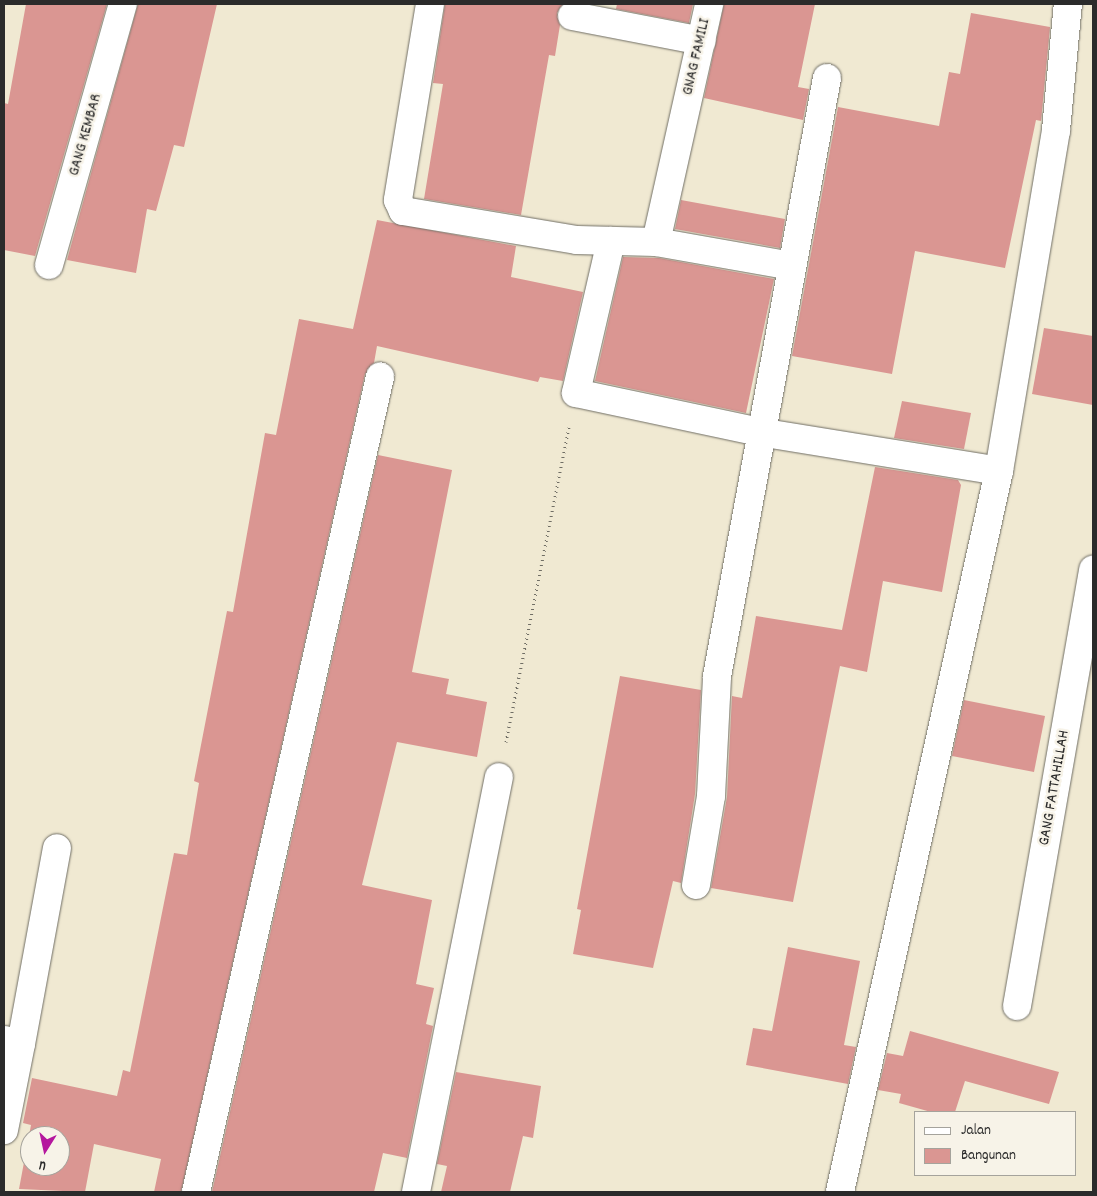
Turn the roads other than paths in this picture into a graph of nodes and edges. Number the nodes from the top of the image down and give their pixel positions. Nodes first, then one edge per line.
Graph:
1 (123, 4) edge
2 (430, 4) edge
3 (709, 4) edge
4 (1068, 4) edge
5 (572, 16) dead end
6 (702, 41) junction
7 (827, 78) dead end
8 (611, 241) junction
9 (656, 242) junction
10 (49, 266) dead end
11 (792, 266) junction
12 (380, 376) dead end
13 (759, 432) junction
14 (999, 471) junction
15 (1093, 570) edge
16 (499, 777) road end
17 (58, 848) dead end
18 (696, 885) dead end
19 (1017, 1006) dead end
20 (12, 1042) edge
21 (4, 1130) edge
22 (196, 1192) edge
23 (416, 1192) edge
24 (840, 1192) edge

1 - 10 street, GANG KEMBAR
2 - 8 street
3 - 6 street, GNAG FAMILI
4 - 14 street
5 - 6 street
6 - 9 street, GNAG FAMILI
7 - 11 street
8 - 9 street
8 - 13 street
9 - 11 street
11 - 13 street
12 - 22 street
13 - 14 street
13 - 18 street
14 - 24 street
15 - 19 street, GANG FATTAHILLAH
16 - 23 street
17 - 20 street
20 - 21 street

